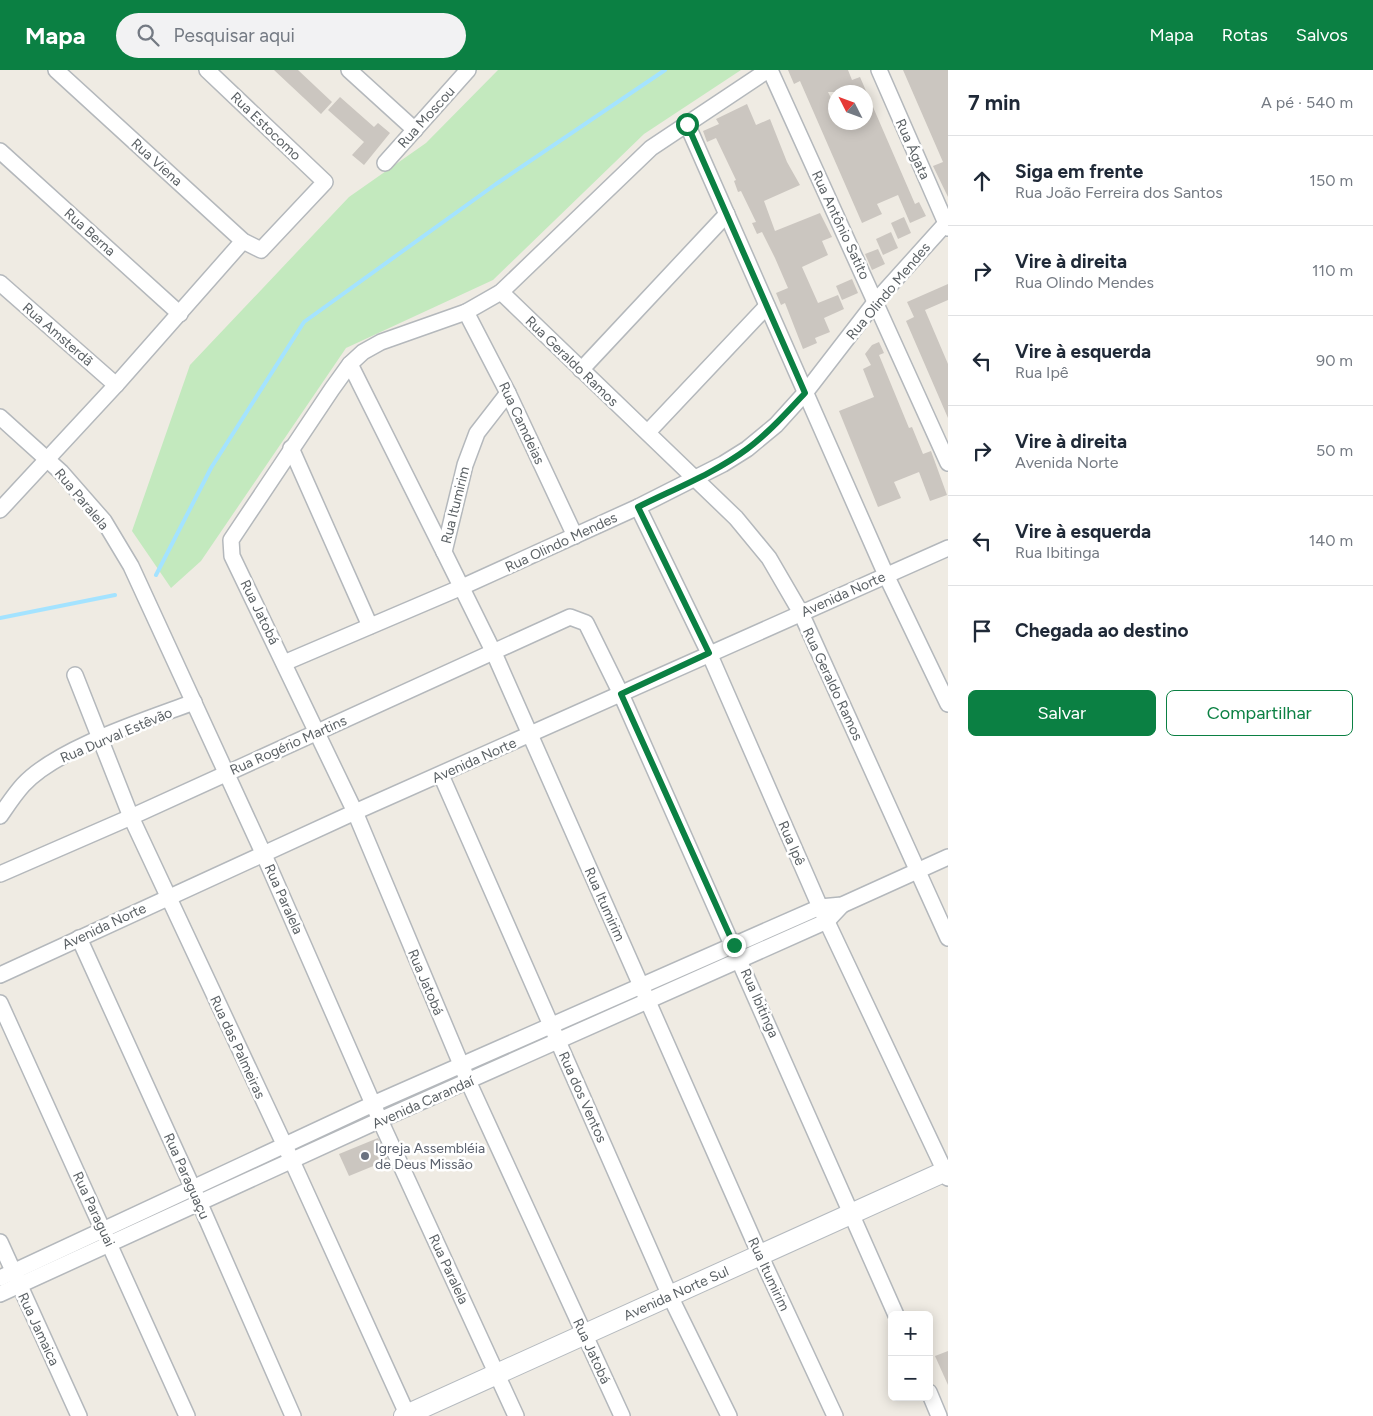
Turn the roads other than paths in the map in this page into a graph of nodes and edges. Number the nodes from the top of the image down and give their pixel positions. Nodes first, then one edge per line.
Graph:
1 (56, 70) edge
2 (207, 70) edge
3 (349, 70) edge
4 (468, 70) edge
5 (769, 70) edge
6 (879, 70) edge
7 (687, 124) junction
8 (415, 130) junction
9 (0, 151) edge
10 (385, 163) dead end
11 (727, 214) junction
12 (947, 225) edge
13 (243, 240) junction
14 (261, 250) joint
15 (0, 283) edge
16 (501, 292) junction
17 (876, 301) junction
18 (767, 306) junction
19 (466, 312) junction
20 (180, 314) junction
21 (350, 364) junction
22 (581, 370) junction
23 (116, 385) junction
24 (508, 393) junction
25 (805, 393) junction
26 (0, 417) edge
27 (648, 432) junction
28 (291, 448) junction
29 (48, 459) junction
30 (948, 463) edge
31 (695, 478) junction
32 (638, 507) junction
33 (0, 510) edge
34 (575, 536) junction
35 (948, 548) edge
36 (444, 552) junction
37 (886, 575) junction
38 (462, 587) junction
39 (801, 613) junction
40 (576, 617) joint
41 (370, 626) junction
42 (494, 653) junction
43 (709, 653) junction
44 (284, 663) junction
45 (75, 675) dead end
46 (621, 694) junction
47 (194, 702) junction
48 (948, 704) edge
49 (316, 732) junction
50 (530, 735) junction
51 (101, 738) junction
52 (227, 773) junction
53 (441, 775) junction
54 (355, 812) junction
55 (0, 816) edge
56 (131, 817) junction
57 (264, 855) junction
58 (948, 857) edge
59 (918, 870) junction
60 (0, 874) edge
61 (168, 897) junction
62 (842, 905) junction
63 (820, 907) junction
64 (827, 921) junction
65 (79, 938) junction
66 (948, 938) edge
67 (734, 945) junction
68 (740, 960) junction
69 (0, 975) edge
70 (642, 986) junction
71 (649, 1002) junction
72 (0, 1003) edge
73 (552, 1026) junction
74 (559, 1042) junction
75 (462, 1066) junction
76 (468, 1081) junction
77 (373, 1104) junction
78 (380, 1120) junction
79 (285, 1146) junction
80 (292, 1161) junction
81 (947, 1173) edge
82 (193, 1189) junction
83 (200, 1204) junction
84 (854, 1214) junction
85 (104, 1230) junction
86 (0, 1242) edge
87 (110, 1245) junction
88 (760, 1255) junction
89 (11, 1278) edge
90 (0, 1294) edge
91 (670, 1296) junction
92 (894, 1311) edge
93 (583, 1333) junction
94 (497, 1374) junction
95 (933, 1401) edge
96 (79, 1416) edge
97 (187, 1416) edge
98 (292, 1416) edge
99 (406, 1416) edge
100 (516, 1416) edge
101 (622, 1416) edge
102 (729, 1416) edge
103 (835, 1416) edge
104 (939, 1416) edge

1 - 13 street, Rua Viena
2 - 14 street, Rua Estocomo
3 - 8 street
4 - 8 street, Rua Moscou
5 - 7 street
5 - 17 street, Rua Antônio Satito
6 - 12 street, Rua Ágata
7 - 11 street
7 - 16 street
8 - 10 street, Rua Moscou
9 - 20 street, Rua Berna
11 - 18 street
11 - 22 street
12 - 17 street, Rua Olindo Mendes
13 - 14 street, Rua Viena
13 - 20 street
15 - 23 street, Rua Amsterdã
16 - 19 street
16 - 22 street, Rua Geraldo Ramos
17 - 25 street, Rua Olindo Mendes
17 - 30 street, Rua Antônio Satito
18 - 25 street
18 - 27 street
19 - 21 street
19 - 24 street, Rua Camdeias
20 - 23 street
21 - 28 street
21 - 36 street
22 - 27 street, Rua Geraldo Ramos
23 - 29 street
24 - 34 street, Rua Camdeias
24 - 36 street, Rua Itumirim
25 - 31 street, Rua Olindo Mendes
25 - 37 street
26 - 29 street, Rua Paralela
27 - 31 street, Rua Geraldo Ramos
28 - 41 street
28 - 44 street, Rua Jatobá
29 - 33 street
29 - 47 street, Rua Paralela
31 - 32 street, Rua Olindo Mendes
31 - 39 street, Rua Geraldo Ramos
32 - 34 street, Rua Olindo Mendes
32 - 43 street, Rua Ipê
34 - 38 street, Rua Olindo Mendes
35 - 37 street, Avenida Norte
36 - 38 street, Rua Itumirim
37 - 39 street, Avenida Norte
37 - 48 street
38 - 41 street, Rua Olindo Mendes
38 - 42 street, Rua Itumirim
39 - 43 street, Avenida Norte
39 - 59 street, Rua Geraldo Ramos
40 - 42 street, Rua Rogério Martins
40 - 46 street, Rua Ibitinga
41 - 44 street, Rua Olindo Mendes
42 - 49 street, Rua Rogério Martins
42 - 50 street, Rua Itumirim
43 - 46 street, Avenida Norte
43 - 63 street, Rua Ipê
44 - 49 street, Rua Jatobá
45 - 51 street, Rua das Palmeiras
46 - 50 street, Avenida Norte
46 - 67 street, Rua Ibitinga
47 - 51 street, Rua Durval Estêvão
47 - 52 street, Rua Paralela
49 - 52 street, Rua Rogério Martins
49 - 54 street, Rua Jatobá
50 - 53 street, Avenida Norte
50 - 70 street, Rua Itumirim
51 - 55 street, Rua Durval Estêvão
51 - 56 street, Rua das Palmeiras
52 - 56 street, Rua Rogério Martins
52 - 57 street, Rua Paralela
53 - 54 street, Avenida Norte
53 - 73 street, Rua dos Ventos
54 - 57 street, Avenida Norte
54 - 75 street, Rua Jatobá
56 - 60 street, Rua Rogério Martins
56 - 61 street, Rua das Palmeiras
57 - 61 street, Avenida Norte
57 - 77 street, Rua Paralela
58 - 59 street, Avenida Carandaí
59 - 62 street, Avenida Carandaí
59 - 66 street, Rua Geraldo Ramos
61 - 65 street, Avenida Norte
61 - 79 street, Rua das Palmeiras
62 - 63 street, Avenida Carandaí
62 - 64 street, Avenida Carandaí
63 - 64 street, Rua Ipê
63 - 67 street, Avenida Carandaí
64 - 68 street, Avenida Carandaí
64 - 81 street, Rua Ipê
65 - 69 street, Avenida Norte
65 - 82 street, Rua Paraguaçu
67 - 68 street, Rua Ibitinga
67 - 70 street, Avenida Carandaí
68 - 71 street, Avenida Carandaí
68 - 84 street, Rua Ibitinga
70 - 71 street, Rua Itumirim
70 - 73 street, Avenida Carandaí
71 - 74 street, Avenida Carandaí
71 - 88 street, Rua Itumirim
72 - 85 street, Rua Paraguai
73 - 74 street, Rua dos Ventos
73 - 75 street, Avenida Carandaí
74 - 76 street, Avenida Carandaí
74 - 91 street, Rua dos Ventos
75 - 76 street, Rua Jatobá
75 - 77 street, Avenida Carandaí
76 - 78 street, Avenida Carandaí
76 - 93 street, Rua Jatobá
77 - 78 street, Rua Paralela
77 - 79 street, Avenida Carandaí
78 - 80 street, Avenida Carandaí
78 - 94 street, Rua Paralela
79 - 80 street, Rua das Palmeiras
79 - 82 street, Avenida Carandaí
80 - 83 street, Avenida Carandaí
80 - 99 street, Rua das Palmeiras
81 - 84 street, Avenida Norte Sul
82 - 83 street, Rua Paraguaçu
82 - 85 street, Avenida Carandaí
83 - 87 street, Avenida Carandaí
83 - 98 street, Rua Paraguaçu
84 - 88 street, Avenida Norte Sul
84 - 92 street, Rua Ibitinga
85 - 87 street, Rua Paraguai
85 - 89 street, Avenida Carandaí
86 - 89 street, Rua Jamaica
87 - 89 street, Avenida Carandaí
87 - 97 street, Rua Paraguai
88 - 91 street, Avenida Norte Sul
88 - 103 street, Rua Itumirim
89 - 90 street, Avenida Carandaí
89 - 96 street, Rua Jamaica
91 - 93 street, Avenida Norte Sul
91 - 102 street, Rua dos Ventos
93 - 94 street, Avenida Norte Sul
93 - 101 street, Rua Jatobá
94 - 99 street, Avenida Norte Sul
94 - 100 street, Rua Paralela
95 - 104 street

